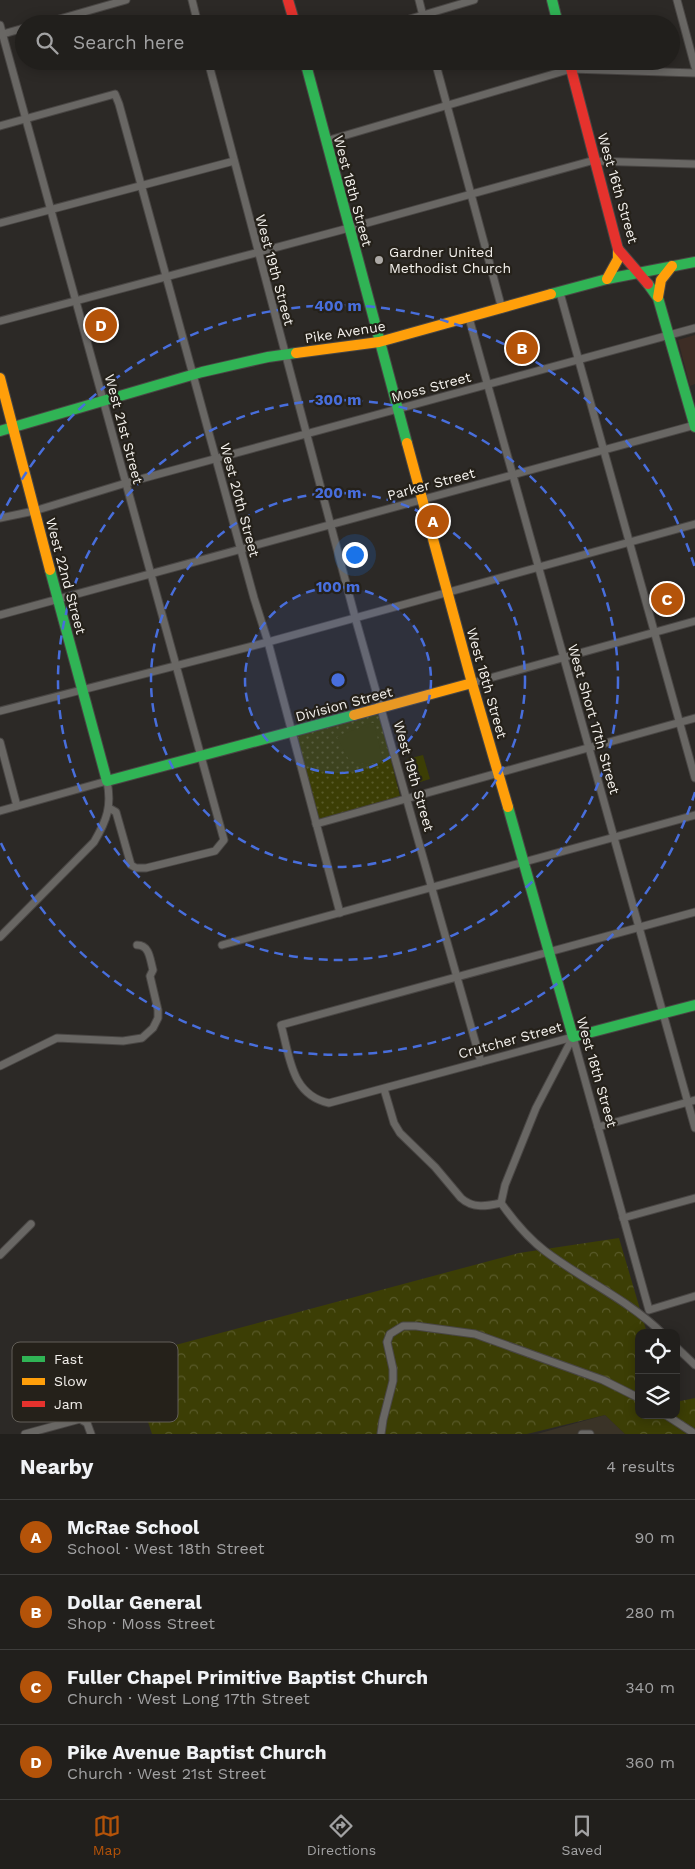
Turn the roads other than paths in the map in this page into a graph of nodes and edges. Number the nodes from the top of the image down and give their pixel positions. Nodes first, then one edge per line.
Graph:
1 (91, 0) edge
2 (126, 0) edge
3 (192, 0) edge
4 (288, 0) edge
5 (419, 0) edge
6 (474, 0) edge
7 (552, 0) edge
8 (677, 0) edge
9 (93, 9) junction
10 (73, 15) edge
11 (196, 15) edge
12 (292, 15) edge
13 (423, 15) joint
14 (556, 15) edge
15 (0, 25) edge
16 (15, 30) edge
17 (1, 34) edge
18 (695, 67) edge
19 (210, 70) edge
20 (307, 70) edge
21 (437, 70) edge
22 (555, 70) edge
23 (571, 70) edge
24 (648, 70) edge
25 (695, 73) edge
26 (447, 105) junction
27 (26, 119) junction
28 (0, 126) edge
29 (326, 141) junction
30 (594, 161) junction
31 (234, 162) junction
32 (695, 164) edge
33 (141, 186) junction
34 (471, 194) junction
35 (51, 210) junction
36 (0, 223) edge
37 (349, 228) junction
38 (618, 249) junction
39 (258, 252) junction
40 (695, 262) edge
41 (672, 266) junction
42 (638, 273) junction
43 (166, 276) junction
44 (607, 279) junction
45 (560, 293) junction
46 (658, 298) junction
47 (76, 301) junction
48 (502, 309) junction
49 (470, 318) junction
50 (0, 321) edge
51 (695, 328) edge
52 (669, 335) junction
53 (379, 342) junction
54 (284, 355) junction
55 (578, 360) junction
56 (193, 374) junction
57 (0, 378) edge
58 (488, 384) junction
59 (103, 401) junction
60 (398, 409) junction
61 (695, 426) edge
62 (13, 427) junction
63 (0, 431) edge
64 (306, 434) junction
65 (604, 450) junction
66 (216, 459) junction
67 (513, 475) junction
68 (126, 483) junction
69 (423, 499) junction
70 (34, 510) junction
71 (0, 518) edge
72 (331, 524) junction
73 (695, 524) edge
74 (629, 542) junction
75 (241, 549) junction
76 (538, 567) junction
77 (151, 574) junction
78 (447, 593) junction
79 (58, 599) junction
80 (0, 615) edge
81 (355, 618) junction
82 (695, 621) edge
83 (654, 632) junction
84 (268, 642) junction
85 (564, 658) junction
86 (177, 666) junction
87 (472, 683) junction
88 (83, 690) junction
89 (382, 708) junction
90 (0, 711) edge
91 (695, 718) edge
92 (679, 722) junction
93 (291, 732) junction
94 (0, 742) edge
95 (589, 748) junction
96 (201, 756) junction
97 (499, 773) junction
98 (695, 778) edge
99 (107, 781) junction
100 (407, 798) junction
101 (17, 806) junction
102 (109, 808) junction
103 (0, 810) edge
104 (695, 816) edge
105 (316, 824) junction
106 (614, 838) junction
107 (524, 863) junction
108 (432, 888) junction
109 (695, 912) edge
110 (340, 913) junction
111 (639, 927) junction
112 (0, 937) edge
113 (137, 945) dead end
114 (222, 945) dead end
115 (549, 952) junction
116 (457, 977) junction
117 (695, 1005) edge
118 (662, 1014) junction
119 (573, 1037) junction
120 (481, 1062) junction
121 (0, 1066) edge
122 (384, 1089) junction
123 (691, 1101) edge
124 (598, 1128) junction
125 (695, 1128) edge
126 (695, 1198) edge
127 (501, 1203) junction
128 (623, 1218) junction
129 (31, 1224) dead end
130 (0, 1255) edge
131 (695, 1296) edge
132 (657, 1329) edge
133 (680, 1351) edge
134 (695, 1365) edge
135 (635, 1396) edge
136 (672, 1419) edge
137 (69, 1422) edge
138 (85, 1422) edge
139 (25, 1434) edge
140 (91, 1434) edge
141 (381, 1434) edge
142 (582, 1434) edge
143 (590, 1434) edge
144 (694, 1434) edge

1 - 9 street
2 - 9 street
3 - 11 street
4 - 12 street
5 - 13 street
6 - 13 street
7 - 14 street
8 - 18 street
9 - 10 street
15 - 17 street, West 21st Street
16 - 17 street
17 - 27 street, West 21st Street
19 - 31 street, West 19th Street
20 - 29 street, West 18th Street
21 - 26 street
22 - 26 street
23 - 30 street, West 16th Street
24 - 25 street
26 - 29 street
26 - 34 street
27 - 28 street
27 - 33 street, West 20th Street
27 - 35 street, West 21st Street
29 - 37 street, West 18th Street
30 - 32 street
30 - 34 street
30 - 38 street, West 16th Street
31 - 33 street
31 - 39 street, West 19th Street
33 - 35 street
33 - 43 street, West 20th Street
34 - 37 street
34 - 48 street
35 - 36 street
35 - 47 street, West 21st Street
37 - 39 street
37 - 53 street, West 18th Street
38 - 42 street, West 16th Street
38 - 44 street
39 - 43 street
39 - 54 street, West 19th Street
40 - 41 street, Pike Avenue
41 - 42 street, Pike Avenue
41 - 46 street
42 - 44 street, Pike Avenue
42 - 46 street, West 16th Street
43 - 47 street
43 - 56 street, West 20th Street
44 - 45 street, Pike Avenue
45 - 48 street, Pike Avenue
45 - 55 street
46 - 52 street, West 16th Street
47 - 50 street
47 - 59 street, West 21st Street
48 - 49 street, Pike Avenue
49 - 53 street, Pike Avenue
49 - 58 street, West Short 17th Street
51 - 52 street, Moss Street
52 - 55 street, Moss Street
52 - 61 street, West 16th Street
53 - 54 street, Pike Avenue
53 - 60 street, West 18th Street
54 - 56 street, Pike Avenue
54 - 64 street, West 19th Street
55 - 58 street, Moss Street
55 - 65 street
56 - 59 street, Pike Avenue
56 - 66 street, West 20th Street
57 - 62 street, West 22nd Street
58 - 60 street, Moss Street
58 - 67 street, West Short 17th Street
59 - 62 street, Pike Avenue
59 - 68 street, West 21st Street
60 - 64 street, Moss Street
60 - 69 street, West 18th Street
61 - 65 street, Parker Street
62 - 63 street, Pike Avenue
62 - 70 street, West 22nd Street
64 - 66 street, Moss Street
64 - 72 street, West 19th Street
65 - 67 street, Parker Street
65 - 74 street
66 - 68 street, Moss Street
66 - 75 street, West 20th Street
67 - 69 street, Parker Street
67 - 76 street, West Short 17th Street
68 - 70 street, Moss Street
68 - 77 street, West 21st Street
69 - 72 street, Parker Street
69 - 78 street, West 18th Street
70 - 71 street, Moss Street
70 - 79 street, West 22nd Street
72 - 75 street, Parker Street
72 - 81 street, West 19th Street
73 - 74 street
74 - 76 street
74 - 83 street
75 - 77 street, Parker Street
75 - 84 street, West 20th Street
76 - 78 street
76 - 85 street, West Short 17th Street
77 - 79 street, Parker Street
77 - 86 street, West 21st Street
78 - 81 street
78 - 87 street, West 18th Street
79 - 80 street, Parker Street
79 - 88 street, West 22nd Street
81 - 84 street
81 - 89 street, West 19th Street
82 - 83 street, Division Street
83 - 85 street, Division Street
83 - 92 street
84 - 86 street
84 - 93 street, West 20th Street
85 - 87 street, Division Street
85 - 95 street, West Short 17th Street
86 - 88 street
86 - 96 street, West 21st Street
87 - 89 street, Division Street
87 - 97 street, West 18th Street
88 - 90 street
88 - 99 street, West 22nd Street
89 - 93 street, Division Street
89 - 100 street, West 19th Street
91 - 92 street
92 - 95 street
92 - 98 street
93 - 96 street, Division Street
93 - 105 street, West 20th Street
94 - 101 street
95 - 97 street
95 - 106 street, West Short 17th Street
96 - 99 street, Division Street
96 - 102 street, West 21st Street
97 - 100 street
97 - 107 street, West 18th Street
99 - 101 street, Division Street
99 - 102 street
100 - 105 street
100 - 108 street, West 19th Street
101 - 103 street, Division Street
102 - 112 street
104 - 106 street
105 - 110 street, West 20th Street
106 - 107 street
106 - 111 street, West Short 17th Street
107 - 108 street
107 - 115 street, West 18th Street
108 - 110 street
108 - 116 street, West 19th Street
109 - 111 street
110 - 114 street
111 - 115 street
111 - 118 street, West Short 17th Street
113 - 121 street
115 - 116 street
115 - 119 street, West 18th Street
116 - 120 street, West 19th Street
116 - 122 street, Crutcher Street
117 - 118 street, Crutcher Street
118 - 119 street, Crutcher Street
118 - 123 street, West Short 17th Street
119 - 120 street, Crutcher Street
119 - 124 street, West 18th Street
119 - 127 street
120 - 122 street, Crutcher Street
122 - 127 street
123 - 124 street
123 - 125 street, West Short 17th Street
124 - 128 street, West 18th Street
126 - 128 street
127 - 132 street
128 - 131 street, West 18th Street
129 - 130 street
133 - 134 street
135 - 141 street
136 - 144 street
137 - 139 street
138 - 140 street
142 - 143 street

